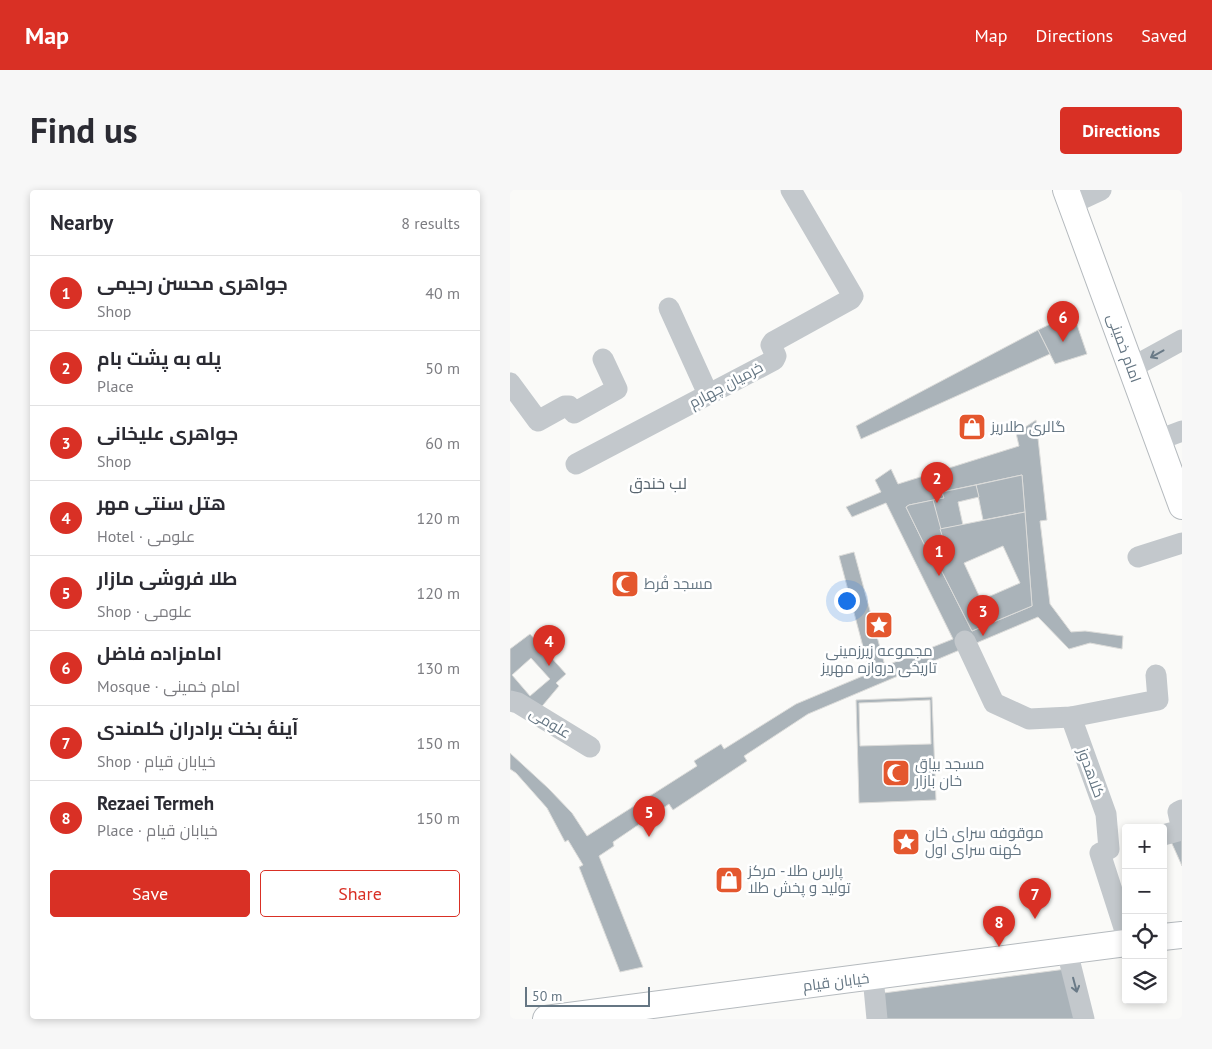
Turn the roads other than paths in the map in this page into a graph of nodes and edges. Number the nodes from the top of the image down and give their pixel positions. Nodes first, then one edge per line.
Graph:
1 (791, 190) edge
2 (1101, 190) edge
3 (1068, 197) edge
4 (669, 308) dead end
5 (1182, 340) edge
6 (604, 359) dead end
7 (1131, 368) junction
8 (510, 383) edge
9 (708, 394) junction
10 (1182, 430) edge
11 (1158, 440) junction
12 (576, 464) dead end
13 (1182, 506) edge
14 (1182, 543) edge
15 (1138, 557) dead end
16 (966, 641) dead end
17 (1156, 675) dead end
18 (510, 701) edge
19 (1071, 717) junction
20 (590, 747) dead end
21 (1182, 810) edge
22 (1167, 834) edge
23 (1117, 847) edge
24 (1122, 922) edge
25 (1182, 935) edge
26 (1167, 937) edge
27 (1122, 944) edge
28 (1067, 951) junction
29 (873, 977) junction
30 (625, 1014) edge
31 (546, 1019) edge
32 (877, 1019) edge
33 (1084, 1019) edge

1 - 9 street, خرمیان چهارم
2 - 3 street
3 - 7 main road, امام خمینی
4 - 9 street
5 -> 7 street
6 - 8 street
7 - 11 main road, امام خمینی
9 - 12 street, خرمیان چهارم
10 - 11 street
11 - 13 main road, امام خمینی
14 - 15 street
16 - 19 street
17 - 19 street
18 - 20 street, علومی
19 - 23 street, کلاهدوز
21 - 22 street
23 - 24 street, کلاهدوز
25 - 26 main road
27 - 28 main road, خیابان قیام
28 - 29 main road, خیابان قیام
28 -> 33 street
29 - 30 main road, خیابان قیام
29 - 32 street
30 - 31 main road, خیابان قیام

